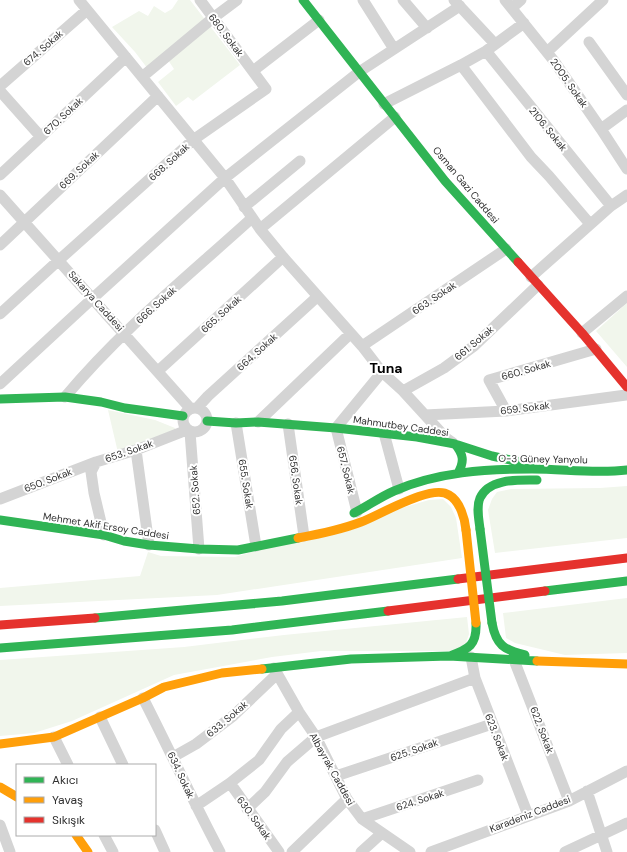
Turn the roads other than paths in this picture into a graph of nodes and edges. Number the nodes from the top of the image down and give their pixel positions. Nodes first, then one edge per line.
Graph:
1 (79, 0) edge
2 (200, 0) edge
3 (237, 0) edge
4 (303, 0) edge
5 (363, 0) edge
6 (403, 0) edge
7 (521, 0) edge
8 (603, 0) edge
9 (457, 3) edge
10 (509, 4) edge
11 (87, 10) junction
12 (213, 18) junction
13 (318, 20) junction
14 (524, 24) junction
15 (427, 28) junction
16 (589, 42) dead end
17 (491, 48) junction
18 (394, 49) junction
19 (547, 52) junction
20 (126, 57) junction
21 (461, 65) junction
22 (253, 71) junction
23 (359, 72) junction
24 (142, 77) junction
25 (0, 86) edge
26 (0, 91) edge
27 (627, 95) edge
28 (158, 96) junction
29 (384, 104) junction
30 (627, 110) edge
31 (395, 117) junction
32 (602, 129) junction
33 (41, 137) junction
34 (193, 140) junction
35 (300, 161) dead end
36 (627, 169) edge
37 (0, 175) edge
38 (224, 178) junction
39 (0, 194) edge
40 (627, 196) edge
41 (611, 206) junction
42 (244, 207) junction
43 (252, 218) junction
44 (24, 222) junction
45 (590, 224) junction
46 (260, 229) junction
47 (0, 245) edge
48 (506, 249) junction
49 (284, 257) junction
50 (59, 260) junction
51 (534, 281) junction
52 (627, 296) edge
53 (318, 297) junction
54 (93, 298) junction
55 (0, 314) edge
56 (124, 333) junction
57 (350, 334) junction
58 (582, 334) junction
59 (362, 346) junction
60 (596, 349) junction
61 (158, 371) junction
62 (382, 372) junction
63 (0, 384) edge
64 (402, 391) junction
65 (627, 393) edge
66 (65, 397) junction
67 (0, 399) edge
68 (190, 411) junction
69 (506, 411) junction
70 (425, 415) junction
71 (207, 421) junction
72 (236, 422) junction
73 (258, 422) junction
74 (288, 424) junction
75 (336, 428) junction
76 (189, 431) junction
77 (384, 433) junction
78 (455, 444) junction
79 (136, 450) junction
80 (96, 462) junction
81 (627, 465) edge
82 (627, 470) edge
83 (613, 472) junction
84 (458, 473) junction
85 (571, 479) dead end
86 (544, 480) dead end
87 (399, 489) junction
88 (0, 498) edge
89 (357, 512) junction
90 (0, 520) edge
91 (104, 535) junction
92 (304, 536) junction
93 (149, 545) junction
94 (256, 546) junction
95 (199, 549) junction
96 (627, 558) edge
97 (627, 581) edge
98 (48, 612) dead end
99 (96, 618) junction
100 (0, 625) edge
101 (0, 648) edge
102 (449, 656) junction
103 (472, 657) junction
104 (514, 660) junction
105 (553, 661) junction
106 (627, 664) edge
107 (276, 671) junction
108 (475, 678) junction
109 (143, 698) junction
110 (299, 712) junction
111 (100, 717) junction
112 (492, 724) junction
113 (54, 737) junction
114 (316, 737) junction
115 (0, 744) edge
116 (173, 757) junction
117 (68, 764) edge
118 (124, 764) edge
119 (627, 771) edge
120 (336, 776) junction
121 (478, 780) dead end
122 (230, 783) junction
123 (0, 787) edge
124 (587, 792) junction
125 (16, 796) edge
126 (347, 799) junction
127 (570, 801) junction
128 (196, 806) junction
129 (248, 809) junction
130 (528, 815) junction
131 (362, 819) junction
132 (627, 823) edge
133 (0, 825) edge
134 (156, 832) edge
135 (382, 833) junction
136 (601, 834) junction
137 (77, 836) edge
138 (105, 836) edge
139 (10, 852) edge
140 (87, 852) edge
141 (113, 852) edge
142 (166, 852) edge
143 (220, 852) edge
144 (279, 852) edge
145 (292, 852) edge
146 (362, 852) edge
147 (410, 852) edge
148 (431, 852) edge
149 (566, 852) edge
150 (607, 852) edge

1 - 11 street
2 - 12 street, 680. Sokak
3 - 12 street
4 - 13 main road, Osman Gazi Caddesi
5 - 18 street
6 - 15 street
7 - 10 street
8 - 19 street
9 - 15 street
9 - 17 street, 2106. Sokak
10 - 14 street, 2005. Sokak
11 - 20 street
11 - 25 street, 674. Sokak
12 - 22 street, 680. Sokak
12 - 24 street
13 - 22 street
13 - 23 main road, Osman Gazi Caddesi
14 - 17 street
14 - 19 street, 2005. Sokak
15 - 18 street
16 - 27 street
17 - 21 street
17 - 41 street, 2106. Sokak
18 - 23 street
19 - 32 street, 2005. Sokak
20 - 24 street
20 - 33 street, 670. Sokak
21 - 29 street
21 - 45 street
22 - 34 street, 668. Sokak
23 - 29 main road, Osman Gazi Caddesi
23 - 38 street
24 - 28 street
26 - 33 street
28 - 34 street
28 - 44 street, 669. Sokak
29 - 31 main road, Osman Gazi Caddesi
30 - 32 street
31 - 46 street
31 - 48 main road, Osman Gazi Caddesi
32 - 36 street, 2005. Sokak
33 - 37 street, 670. Sokak
34 - 38 street
34 - 50 street, 668. Sokak
35 - 42 street
38 - 42 street
38 - 54 street
39 - 44 street, Sakarya Caddesi
40 - 41 street, 661. Sokak
41 - 45 street, 661. Sokak
42 - 43 street
43 - 46 street
43 - 56 street, 666. Sokak
44 - 47 street, 669. Sokak
44 - 50 street, Sakarya Caddesi
45 - 51 street, 661. Sokak
46 - 49 street
48 - 51 main road, Osman Gazi Caddesi
48 - 59 street, 663. Sokak
49 - 53 street
49 - 61 street, 665. Sokak
50 - 54 street, Sakarya Caddesi
50 - 55 street, 668. Sokak
51 - 58 main road, Osman Gazi Caddesi
51 - 64 street, 661. Sokak
52 - 58 street
53 - 57 street
53 - 68 street, 664. Sokak
54 - 56 street, Sakarya Caddesi
54 - 63 street
56 - 61 street, Sakarya Caddesi
56 - 66 street, 666. Sokak
57 - 59 street
57 - 73 street
58 - 60 main road, Osman Gazi Caddesi
59 - 62 street
60 - 65 main road, Osman Gazi Caddesi
60 - 69 street, 660. Sokak
61 - 68 street, Sakarya Caddesi
62 - 64 street
62 - 75 street
64 - 70 street
65 - 69 street, 659. Sokak
66 - 67 main road
66 - 68 main road
68 - 71 street
68 - 76 street
69 - 70 street, 659. Sokak
70 - 78 street
71 - 72 main road, Mahmutbey Caddesi
71 - 76 street
72 - 73 main road, Mahmutbey Caddesi
72 - 94 street, 655. Sokak
73 - 74 main road, Mahmutbey Caddesi
74 - 75 main road, Mahmutbey Caddesi
74 - 92 street, 656. Sokak
75 - 77 main road, Mahmutbey Caddesi
75 - 89 street, 657. Sokak
76 - 79 street, 653. Sokak
76 - 95 street, 652. Sokak
77 - 78 main road, Mahmutbey Caddesi
77 - 87 street
78 - 83 main road, Mahmutbey Caddesi
78 - 84 main road
79 - 80 street, 653. Sokak
79 - 93 street
80 - 88 street, 650. Sokak
80 - 91 street, 653. Sokak
81 - 83 main road
82 - 83 main road, O-3 Güney Yanyolu
83 - 84 main road, O-3 Güney Yanyolu
83 - 85 main road
84 - 87 main road, O-3 Güney Yanyolu
86 - 105 main road, bridge
87 - 89 main road, O-3 Güney Yanyolu
89 - 92 main road, O-3 Güney Yanyolu
90 - 91 main road, Mehmet Akif Ersoy Caddesi
91 - 93 main road, Mehmet Akif Ersoy Caddesi
92 - 94 main road, Mehmet Akif Ersoy Caddesi
92 - 102 main road, bridge
93 - 95 main road, Mehmet Akif Ersoy Caddesi
94 - 95 main road, Mehmet Akif Ersoy Caddesi
96 - 99 main road
97 - 101 main road
98 - 99 main road
99 - 100 main road
102 - 103 main road
102 - 107 main road
103 - 104 main road
103 - 108 street, 623. Sokak
104 - 105 main road
104 - 127 street, 622. Sokak
105 - 106 main road
107 - 109 main road
107 - 110 street, Albayrak Caddesi
107 - 116 street, 633. Sokak
108 - 112 street, 623. Sokak
108 - 114 street
109 - 111 main road
109 - 116 street, 634. Sokak
110 - 114 street, Albayrak Caddesi
110 - 122 street
111 - 113 main road
111 - 118 street
112 - 120 street, 625. Sokak
112 - 130 street, 623. Sokak
113 - 115 main road
113 - 117 street
114 - 120 street, Albayrak Caddesi
114 - 129 street
116 - 128 street, 634. Sokak
119 - 124 street, Karadeniz Caddesi
120 - 126 street, Albayrak Caddesi
121 - 131 street, 624. Sokak
122 - 128 street
122 - 129 street, 630. Sokak
123 - 125 main road
124 - 127 street, Karadeniz Caddesi
124 - 136 street
126 - 131 street, Albayrak Caddesi
126 - 145 street
127 - 130 street, Karadeniz Caddesi
128 - 143 street, 634. Sokak
129 - 144 street, 630. Sokak
130 - 148 street, Karadeniz Caddesi
131 - 135 street, Albayrak Caddesi
132 - 136 street
133 - 139 street
134 - 142 street
135 - 146 street
135 - 147 street, Albayrak Caddesi
136 - 149 street
136 - 150 street
137 - 140 main road
138 - 141 street

